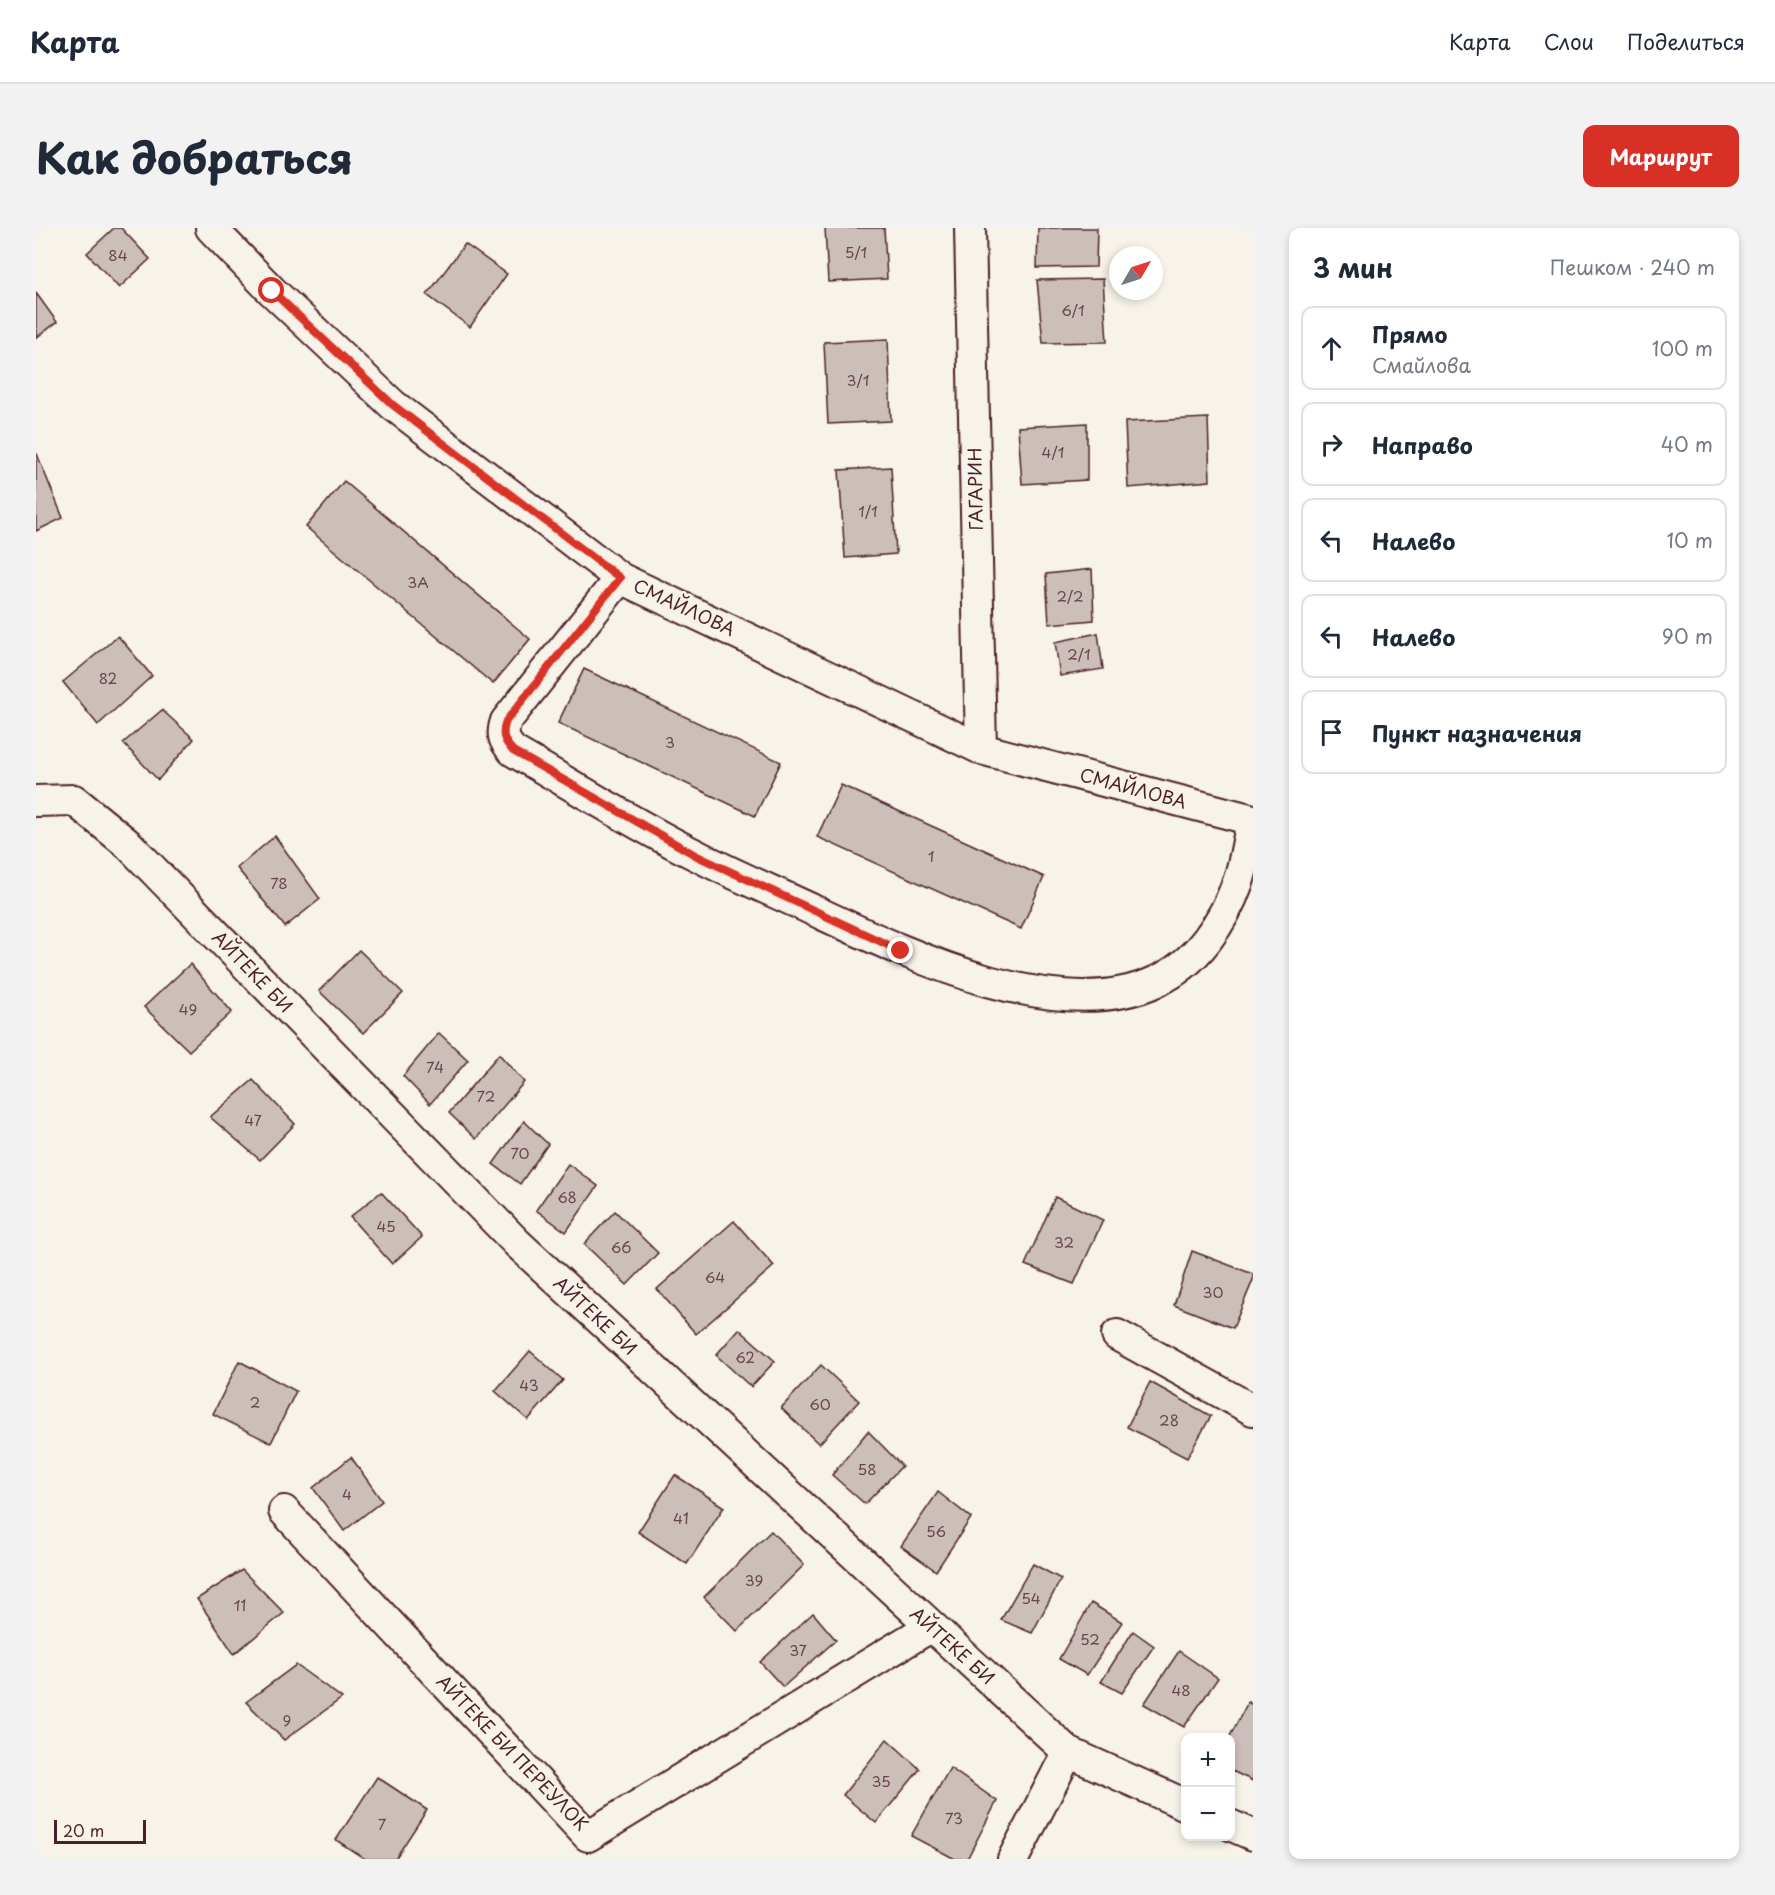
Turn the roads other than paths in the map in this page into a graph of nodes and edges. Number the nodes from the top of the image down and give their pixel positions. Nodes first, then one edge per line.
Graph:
1 (211, 228) edge
2 (970, 228) edge
3 (620, 578) junction
4 (981, 749) junction
5 (36, 801) edge
6 (1253, 820) edge
7 (1117, 1335) dead end
8 (1253, 1410) edge
9 (284, 1511) dead end
10 (930, 1627) junction
11 (1068, 1752) junction
12 (1181, 1803) edge
13 (1235, 1827) edge
14 (1253, 1835) edge
15 (1013, 1859) edge

1 - 3 street, СМАЙЛОВА
2 - 4 street, ГАГАРИН
3 - 4 street, СМАЙЛОВА
3 - 6 street
4 - 6 street, СМАЙЛОВА
5 - 10 street, АЙТЕКЕ БИ
7 - 8 street
9 - 10 street, АЙТЕКЕ БИ ПЕРЕУЛОК
10 - 11 street, АЙТЕКЕ БИ
11 - 12 street, АЙТЕКЕ БИ
11 - 15 street
13 - 14 street

